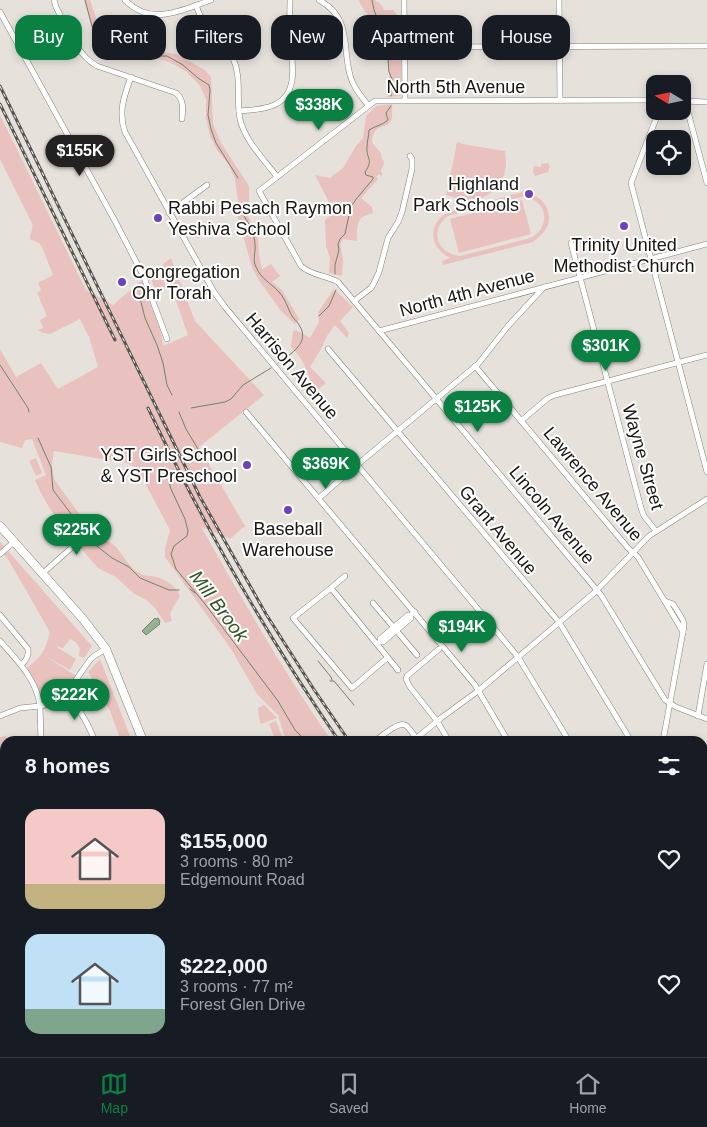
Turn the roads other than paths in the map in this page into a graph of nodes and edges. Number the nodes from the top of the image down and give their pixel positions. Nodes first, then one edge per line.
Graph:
1 (54, 0) edge
2 (125, 0) edge
3 (211, 0) edge
4 (290, 0) edge
5 (320, 0) edge
6 (404, 0) edge
7 (559, 0) edge
8 (196, 5) junction
9 (0, 12) edge
10 (404, 15) edge
11 (559, 15) edge
12 (570, 46) edge
13 (707, 46) edge
14 (404, 60) edge
15 (559, 60) edge
16 (130, 77) junction
17 (404, 100) junction
18 (560, 100) junction
19 (646, 100) edge
20 (691, 101) edge
21 (707, 102) edge
22 (368, 105) junction
23 (239, 111) junction
24 (182, 119) dead end
25 (656, 120) edge
26 (689, 120) edge
27 (410, 156) dead end
28 (278, 177) junction
29 (707, 183) edge
30 (207, 185) dead end
31 (259, 191) joint
32 (169, 213) junction
33 (571, 242) dead end
34 (707, 244) edge
35 (651, 259) junction
36 (580, 278) junction
37 (544, 287) junction
38 (354, 301) junction
39 (379, 331) junction
40 (167, 339) dead end
41 (328, 349) dead end
42 (707, 354) edge
43 (678, 362) junction
44 (475, 366) junction
45 (608, 381) junction
46 (436, 399) junction
47 (246, 412) dead end
48 (521, 421) junction
49 (397, 431) junction
50 (358, 465) junction
51 (707, 472) edge
52 (319, 498) junction
53 (707, 500) edge
54 (98, 522) dead end
55 (0, 526) edge
56 (656, 531) junction
57 (14, 542) junction
58 (633, 553) junction
59 (0, 554) edge
60 (42, 574) junction
61 (345, 576) dead end
62 (331, 588) junction
63 (597, 590) junction
64 (373, 603) dead end
65 (413, 614) junction
66 (0, 615) edge
67 (559, 622) junction
68 (395, 629) junction
69 (0, 641) edge
70 (379, 643) junction
71 (106, 649) junction
72 (439, 649) dead end
73 (417, 655) dead end
74 (518, 657) junction
75 (388, 658) junction
76 (707, 664) edge
77 (21, 665) junction
78 (398, 670) dead end
79 (478, 691) junction
80 (66, 693) junction
81 (670, 704) junction
82 (40, 706) junction
83 (0, 716) edge
84 (698, 716) junction
85 (707, 719) edge
86 (437, 721) junction
87 (41, 736) edge
88 (93, 736) edge
89 (141, 736) edge
90 (383, 736) edge
91 (412, 736) edge
92 (420, 736) edge
93 (446, 736) edge
94 (505, 736) edge
95 (566, 736) edge
96 (628, 736) edge
97 (664, 736) edge

1 - 16 street
2 - 8 street
3 - 8 street
4 - 23 street
5 - 22 street
6 - 10 street
7 - 11 street
8 - 23 street
9 - 40 street
12 - 13 street
14 - 17 street
15 - 18 street
16 - 24 street
16 - 32 street, Harrison Avenue
17 - 18 street, North 5th Avenue
17 - 22 street, North 5th Avenue
18 - 19 street, North 5th Avenue
20 - 21 street
22 - 28 street, North 5th Avenue
23 - 28 street
25 - 35 street
26 - 29 street
27 - 38 street
28 - 31 street, North 5th Avenue
30 - 32 street
31 - 38 street, Lincoln Avenue
32 - 50 street, Harrison Avenue
33 - 36 street, Wayne Street
34 - 35 street, North 4th Avenue
35 - 36 street, North 4th Avenue
35 - 43 street
36 - 37 street, North 4th Avenue
36 - 45 street, Wayne Street
37 - 39 street, North 4th Avenue
37 - 44 street
38 - 39 street, Lincoln Avenue
39 - 46 street, Lincoln Avenue
41 - 49 street, Grant Avenue
42 - 43 street
43 - 45 street
43 - 51 street
44 - 46 street
44 - 48 street, Lawrence Avenue
45 - 48 street
45 - 56 street, Wayne Street
46 - 49 street
46 - 63 street, Lincoln Avenue
47 - 52 street
48 - 58 street, Lawrence Avenue
49 - 50 street
49 - 67 street, Grant Avenue
50 - 52 street
50 - 74 street, Harrison Avenue
52 - 65 street
53 - 56 street
54 - 60 street
55 - 57 street
56 - 58 street
57 - 59 street
57 - 60 street
58 - 63 street
58 - 81 street, Lawrence Avenue
60 - 71 street
61 - 62 street
62 - 70 street
62 - 75 street
63 - 67 street
63 - 81 street, Lincoln Avenue
64 - 68 street
65 - 68 street
65 - 79 street
66 - 77 street
67 - 74 street
67 - 96 street, Grant Avenue
68 - 70 street
68 - 73 street
69 - 77 street
70 - 75 street
71 - 80 street
71 - 89 street
72 - 86 street
74 - 79 street
74 - 95 street, Harrison Avenue
75 - 78 street
76 - 84 street
77 - 82 street
79 - 86 street
79 - 94 street
80 - 82 street
80 - 88 street
81 - 84 street
81 - 97 street, Lawrence Avenue
82 - 83 street
82 - 87 street
84 - 85 street
86 - 92 street
86 - 93 street
90 - 91 street

